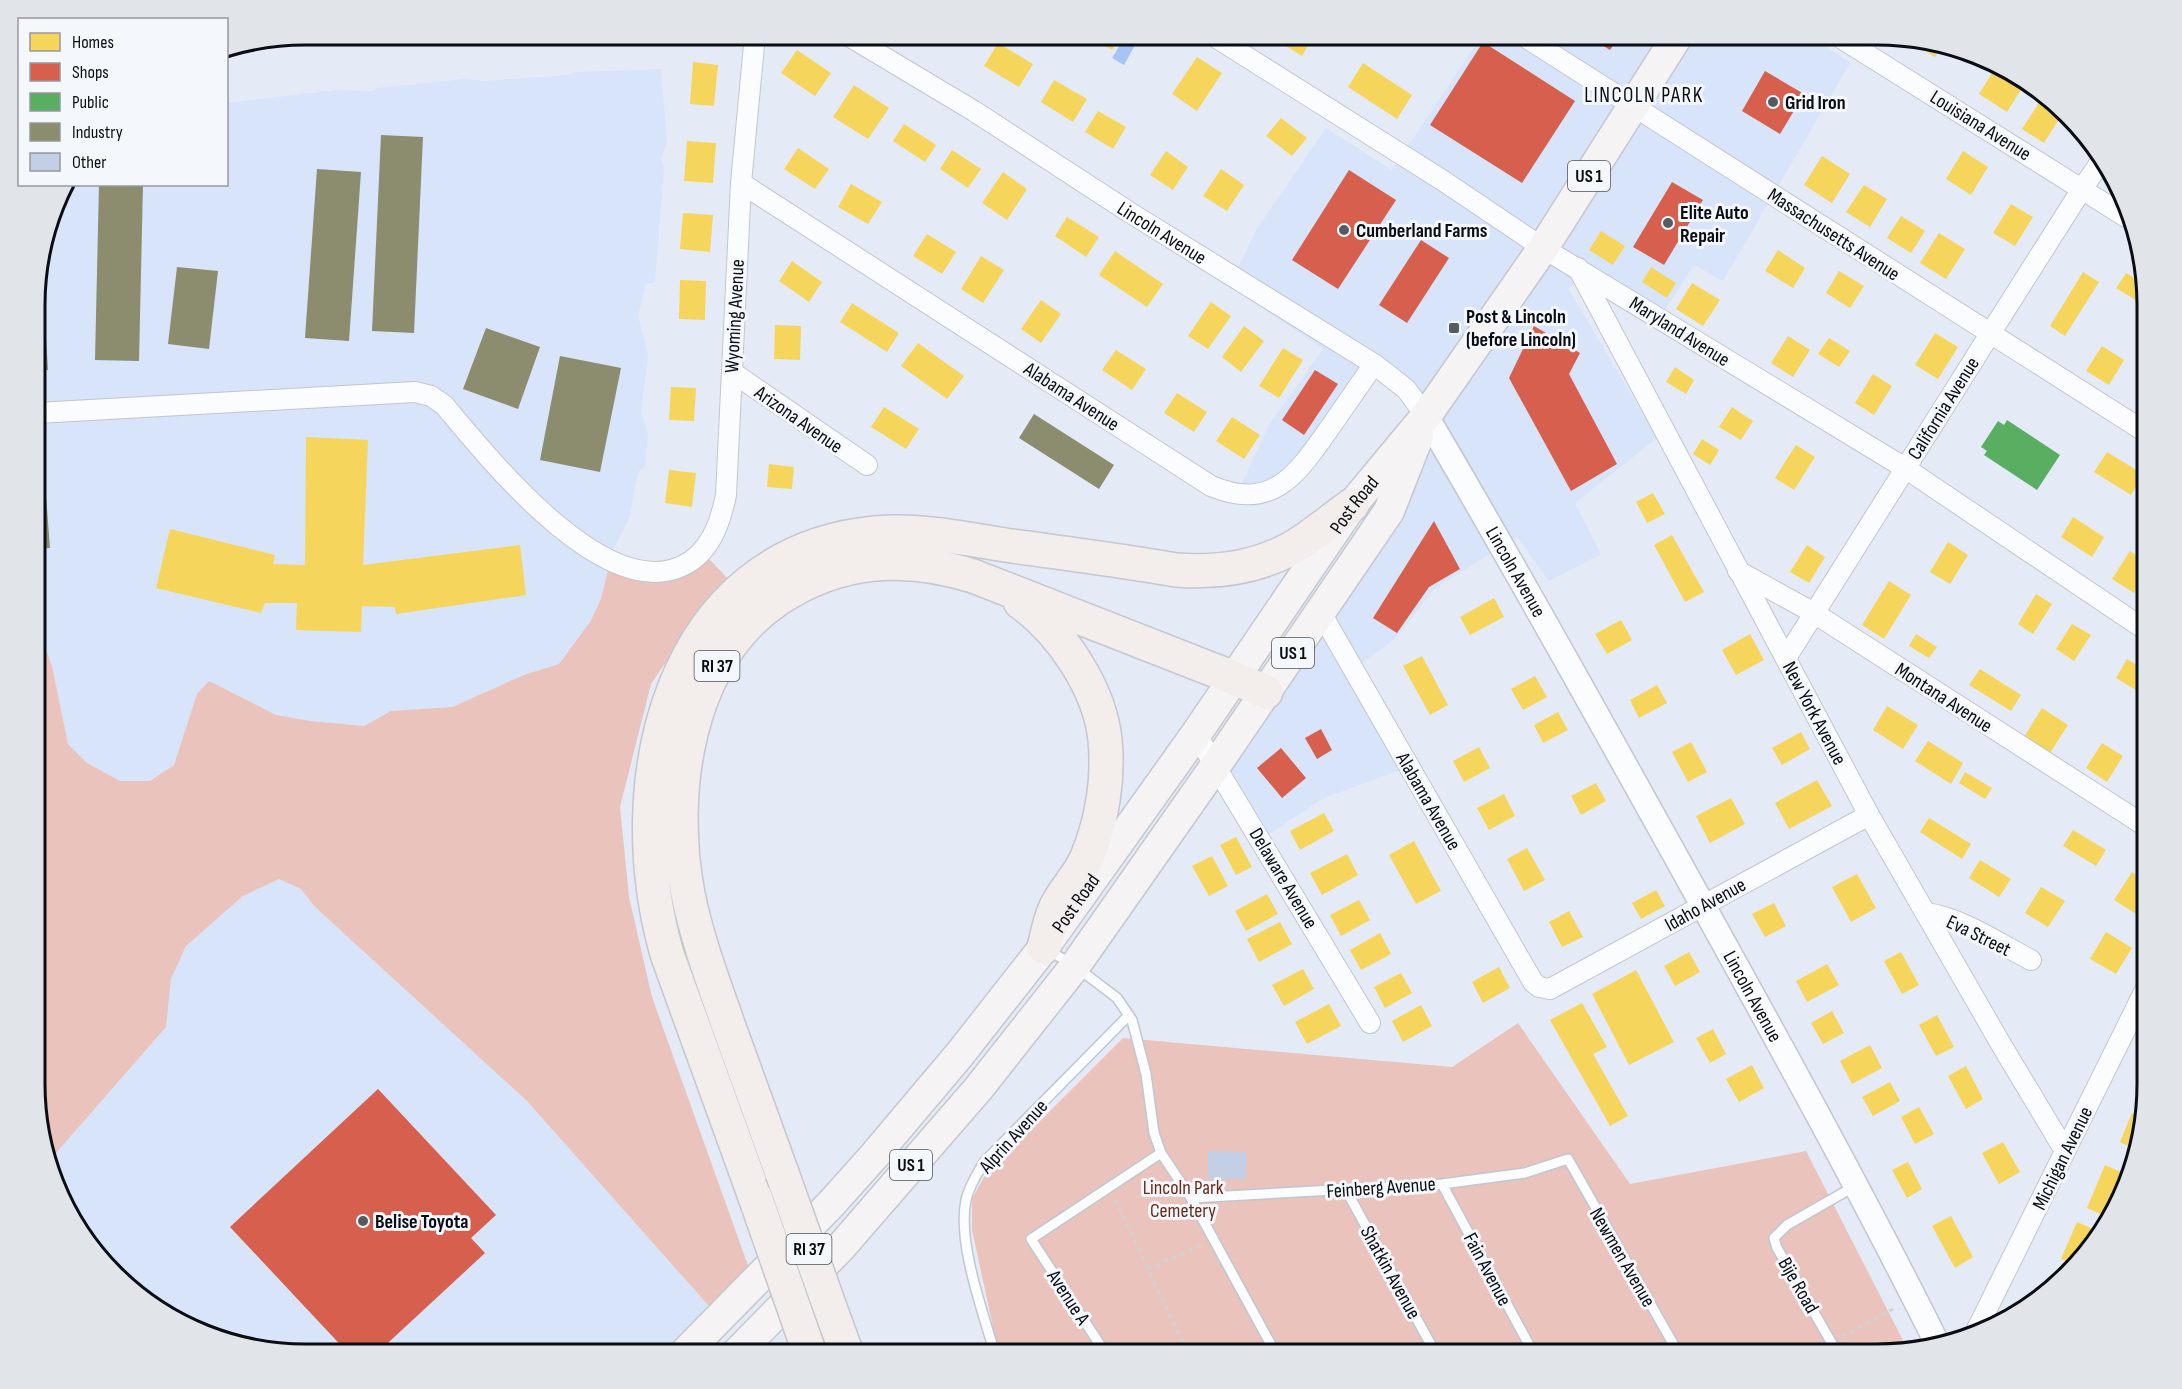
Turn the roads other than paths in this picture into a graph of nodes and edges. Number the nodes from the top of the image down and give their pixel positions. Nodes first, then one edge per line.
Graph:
1 (754, 45) edge
2 (865, 45) edge
3 (1229, 45) edge
4 (1539, 45) edge
5 (1671, 45) edge
6 (1853, 45) edge
7 (1634, 106) junction
8 (2097, 167) edge
9 (741, 183) junction
10 (2082, 189) junction
11 (2120, 213) edge
12 (1543, 248) junction
13 (1578, 268) junction
14 (1990, 333) junction
15 (1374, 364) junction
16 (732, 372) junction
17 (45, 413) edge
18 (1426, 416) junction
19 (2137, 427) edge
20 (867, 465) dead end
21 (1905, 468) junction
22 (1352, 505) junction
23 (1738, 571) junction
24 (991, 584) junction
25 (1321, 613) junction
26 (1814, 614) junction
27 (2137, 623) edge
28 (1786, 658) junction
29 (1234, 678) junction
30 (1266, 692) junction
31 (1196, 734) junction
32 (1216, 765) junction
33 (1869, 815) junction
34 (2137, 821) edge
35 (1703, 906) junction
36 (1926, 913) junction
37 (1044, 947) junction
38 (2031, 960) dead end
39 (1075, 966) junction
40 (1539, 987) joint
41 (2137, 1006) edge
42 (1129, 1015) junction
43 (1371, 1023) dead end
44 (2065, 1151) junction
45 (1161, 1153) junction
46 (1568, 1159) joint
47 (1442, 1184) junction
48 (1856, 1186) junction
49 (1347, 1190) junction
50 (1191, 1198) junction
51 (1980, 1323) edge
52 (1934, 1337) edge
53 (694, 1344) edge
54 (746, 1344) edge
55 (806, 1344) edge
56 (843, 1344) edge
57 (992, 1344) edge
58 (1099, 1344) edge
59 (1270, 1344) edge
60 (1431, 1344) edge
61 (1529, 1344) edge
62 (1672, 1344) edge
63 (1832, 1344) edge

1 - 9 street, Wyoming Avenue
2 - 15 street, Lincoln Avenue
3 - 12 street, Maryland Avenue
4 - 7 street, Massachusetts Avenue
5 - 7 main road, Post Road / US 1
6 - 10 street, Louisiana Avenue
7 - 12 main road, Post Road / US 1
7 - 14 street, Massachusetts Avenue
8 - 10 street, California Avenue
9 - 15 street, Alabama Avenue
9 - 16 street, Wyoming Avenue
10 - 11 street, Louisiana Avenue
10 - 14 street, California Avenue
12 - 13 street, Maryland Avenue
12 - 18 main road, Post Road / US 1
13 - 21 street, Maryland Avenue
13 - 23 street, New York Avenue
14 - 19 street, Massachusetts Avenue
14 - 21 street, California Avenue
15 - 18 street, Lincoln Avenue
16 - 17 street, Wyoming Avenue
16 - 20 street, Arizona Avenue
18 - 22 main road, Post Road / US 1
18 - 25 main road, Post Road / US 1
18 - 35 street, Lincoln Avenue
21 - 26 street, California Avenue
21 - 27 street, Maryland Avenue
22 - 29 main road, Post Road / US 1
22 - 55 highway, bridge
23 - 26 street, Montana Avenue
23 - 28 street, New York Avenue
24 - 29 highway
24 - 37 highway
24 - 56 highway, RI 37, bridge
25 - 30 main road, Post Road / US 1
25 - 40 street, Alabama Avenue
26 - 28 street, California Avenue
26 - 34 street, Montana Avenue
28 - 33 street, New York Avenue
29 - 30 highway
29 - 31 main road, Post Road / US 1
30 - 32 main road, Post Road / US 1
31 - 32 street, Delaware Avenue
31 - 37 main road, Post Road / US 1
32 - 39 main road, Post Road / US 1
32 - 43 street, Delaware Avenue
33 - 35 street, Idaho Avenue
33 - 36 street, New York Avenue
35 - 40 street, Idaho Avenue
35 - 48 street, Lincoln Avenue
36 - 38 street, Eva Street
36 - 44 street, New York Avenue
37 - 39 lane
37 - 53 main road, Post Road / US 1
39 - 42 lane
39 - 54 main road, Post Road / US 1
41 - 44 street, Michigan Avenue
42 - 45 lane
42 - 57 lane, Alprin Avenue
44 - 51 street, Michigan Avenue
45 - 50 lane
45 - 58 lane, Avenue A
46 - 47 lane, Feinberg Avenue
46 - 62 lane, Newmen Avenue
47 - 49 lane, Feinberg Avenue
47 - 61 lane, Fain Avenue
48 - 52 street, Lincoln Avenue
48 - 63 lane, Bije Road
49 - 50 lane, Feinberg Avenue
49 - 60 lane, Shatkin Avenue
50 - 59 lane

